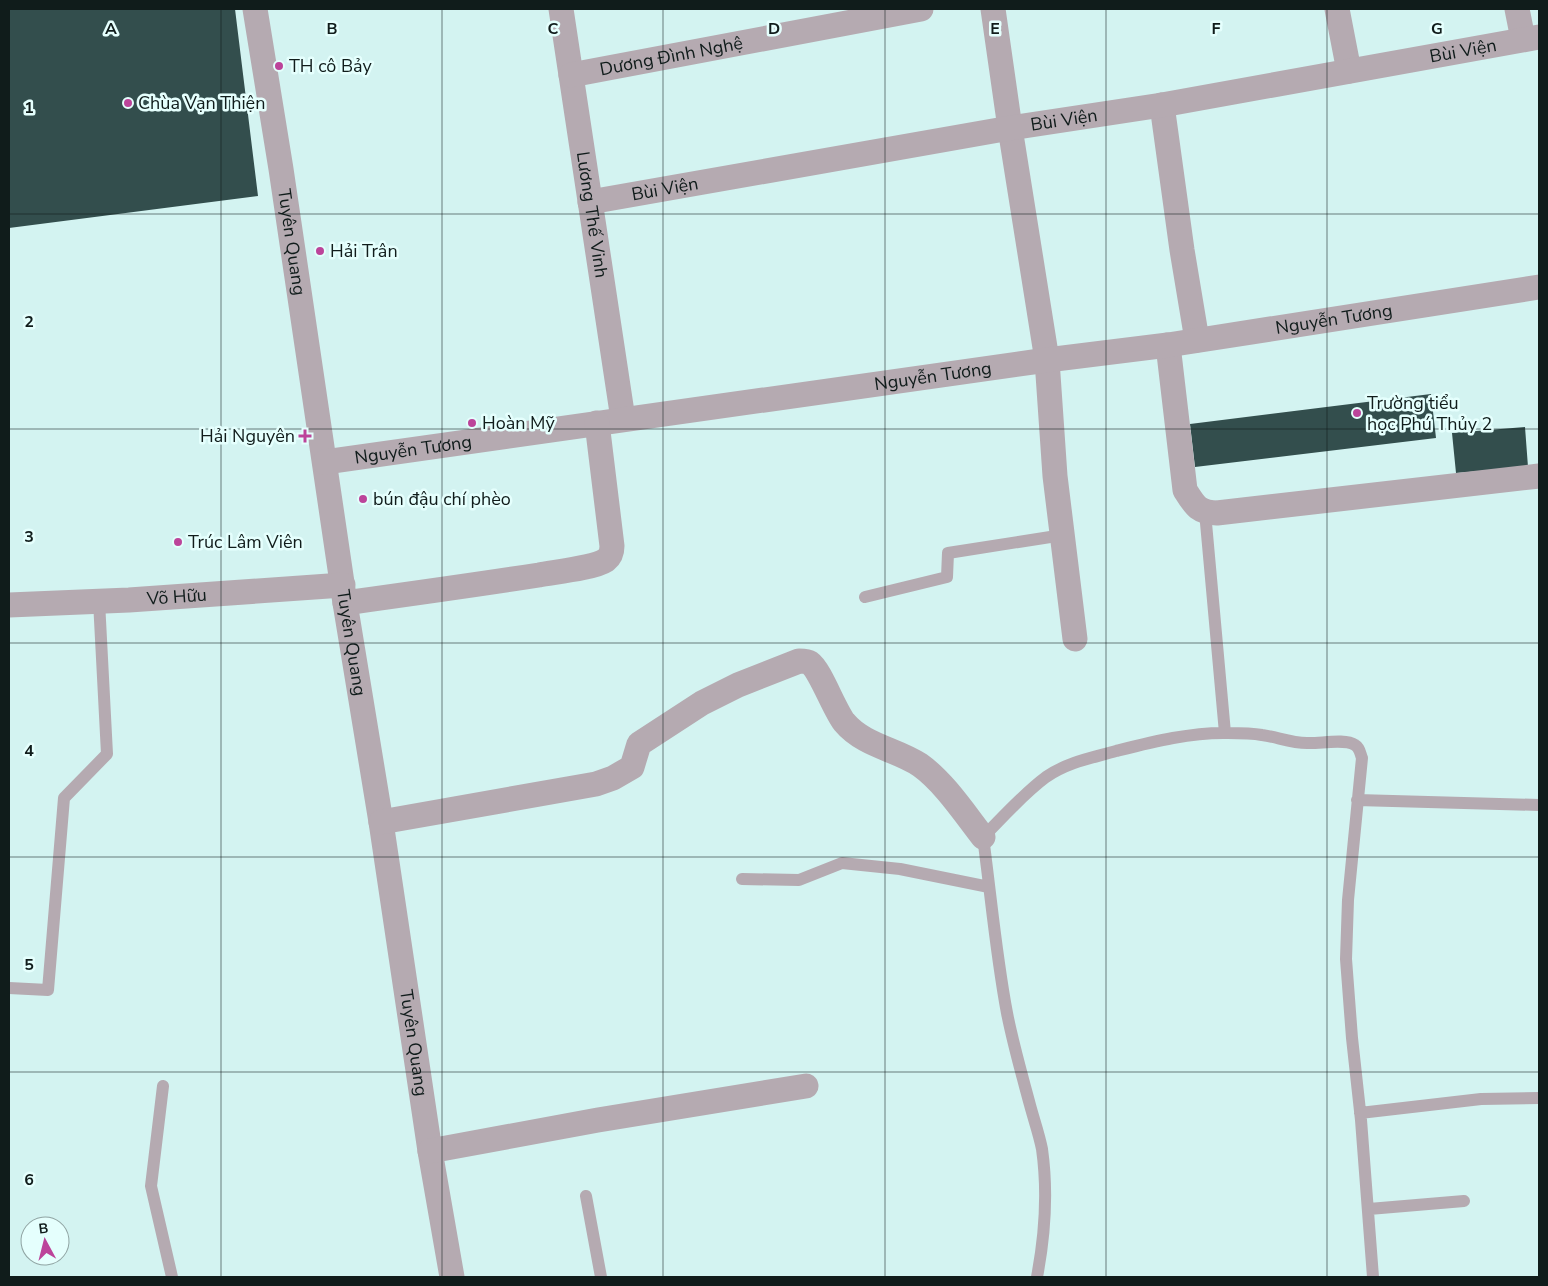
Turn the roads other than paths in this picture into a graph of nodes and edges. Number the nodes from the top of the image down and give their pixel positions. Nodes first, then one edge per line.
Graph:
1 (255, 9) edge
2 (561, 9) edge
3 (921, 9) edge
4 (993, 9) edge
5 (1337, 9) edge
6 (1517, 9) edge
7 (1531, 38) edge
8 (1349, 71) junction
9 (571, 74) junction
10 (1162, 105) junction
11 (1010, 128) junction
12 (590, 202) junction
13 (1539, 287) edge
14 (1197, 340) junction
15 (1168, 345) junction
16 (1047, 360) junction
17 (623, 419) junction
18 (597, 423) junction
19 (326, 462) junction
20 (1539, 476) edge
21 (1205, 512) junction
22 (1063, 535) junction
23 (344, 594) junction
24 (866, 597) dead end
25 (99, 601) junction
26 (9, 604) edge
27 (1075, 639) dead end
28 (1225, 733) junction
29 (1357, 800) junction
30 (1539, 805) edge
31 (381, 822) junction
32 (983, 837) junction
33 (742, 879) dead end
34 (990, 887) junction
35 (9, 988) edge
36 (163, 1086) dead end
37 (806, 1086) dead end
38 (1539, 1098) edge
39 (1360, 1113) junction
40 (430, 1151) junction
41 (586, 1196) dead end
42 (1464, 1201) dead end
43 (1369, 1209) junction
44 (172, 1277) edge
45 (452, 1277) edge
46 (601, 1277) edge
47 (1038, 1277) edge
48 (1373, 1277) edge

1 - 19 street, Tuyên Quang
2 - 9 street, Lương Thế Vinh
3 - 9 street, Dương Đình Nghệ
4 - 11 street
5 - 8 street
6 - 7 street
7 - 8 street, Bùi Viện
8 - 10 street, Bùi Viện
9 - 12 street, Lương Thế Vinh
10 - 11 street, Bùi Viện
10 - 14 street
11 - 12 street, Bùi Viện
11 - 16 street
12 - 17 street, Lương Thế Vinh
13 - 14 street, Nguyễn Tương
14 - 15 street, Nguyễn Tương
15 - 16 street, Nguyễn Tương
15 - 21 street
16 - 17 street, Nguyễn Tương
16 - 22 street
17 - 18 street, Nguyễn Tương
18 - 19 street, Nguyễn Tương
18 - 23 street, Võ Hữu
19 - 23 street, Tuyên Quang
20 - 21 street
21 - 28 lane
22 - 24 lane
22 - 27 street
23 - 25 street, Võ Hữu
23 - 31 street, Tuyên Quang
25 - 26 street, Võ Hữu
25 - 35 lane
28 - 29 lane
28 - 32 lane
29 - 30 lane
29 - 39 lane
31 - 32 street
31 - 40 street, Tuyên Quang
32 - 34 lane
33 - 34 lane
34 - 47 lane
36 - 44 lane
37 - 40 street
38 - 39 lane
39 - 43 lane
40 - 45 street, Tuyên Quang
41 - 46 lane
42 - 43 lane
43 - 48 lane

